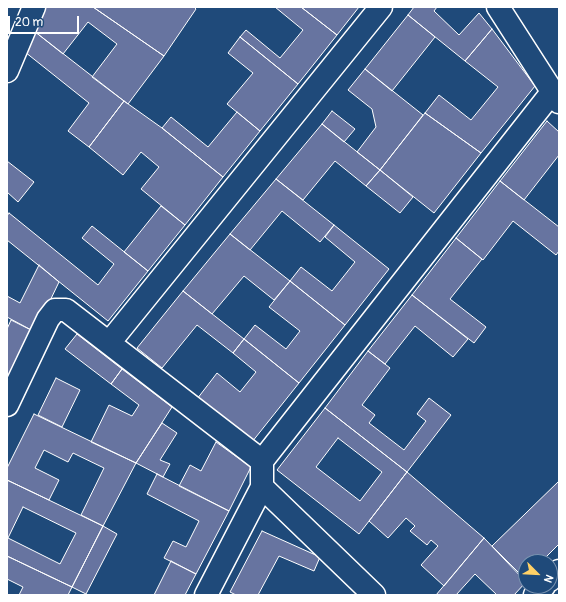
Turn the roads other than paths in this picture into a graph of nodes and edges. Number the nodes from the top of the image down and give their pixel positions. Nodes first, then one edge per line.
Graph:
1 (34, 7) edge
2 (381, 7) edge
3 (498, 7) edge
4 (7, 70) edge
5 (556, 96) edge
6 (109, 344) junction
7 (7, 405) edge
8 (262, 461) junction
9 (262, 487) junction
10 (206, 595) edge
11 (374, 595) edge

1 - 4 street
2 - 6 street
3 - 5 street
5 - 8 street
6 - 7 street
6 - 8 street
8 - 9 street
9 - 10 street
9 - 11 street

